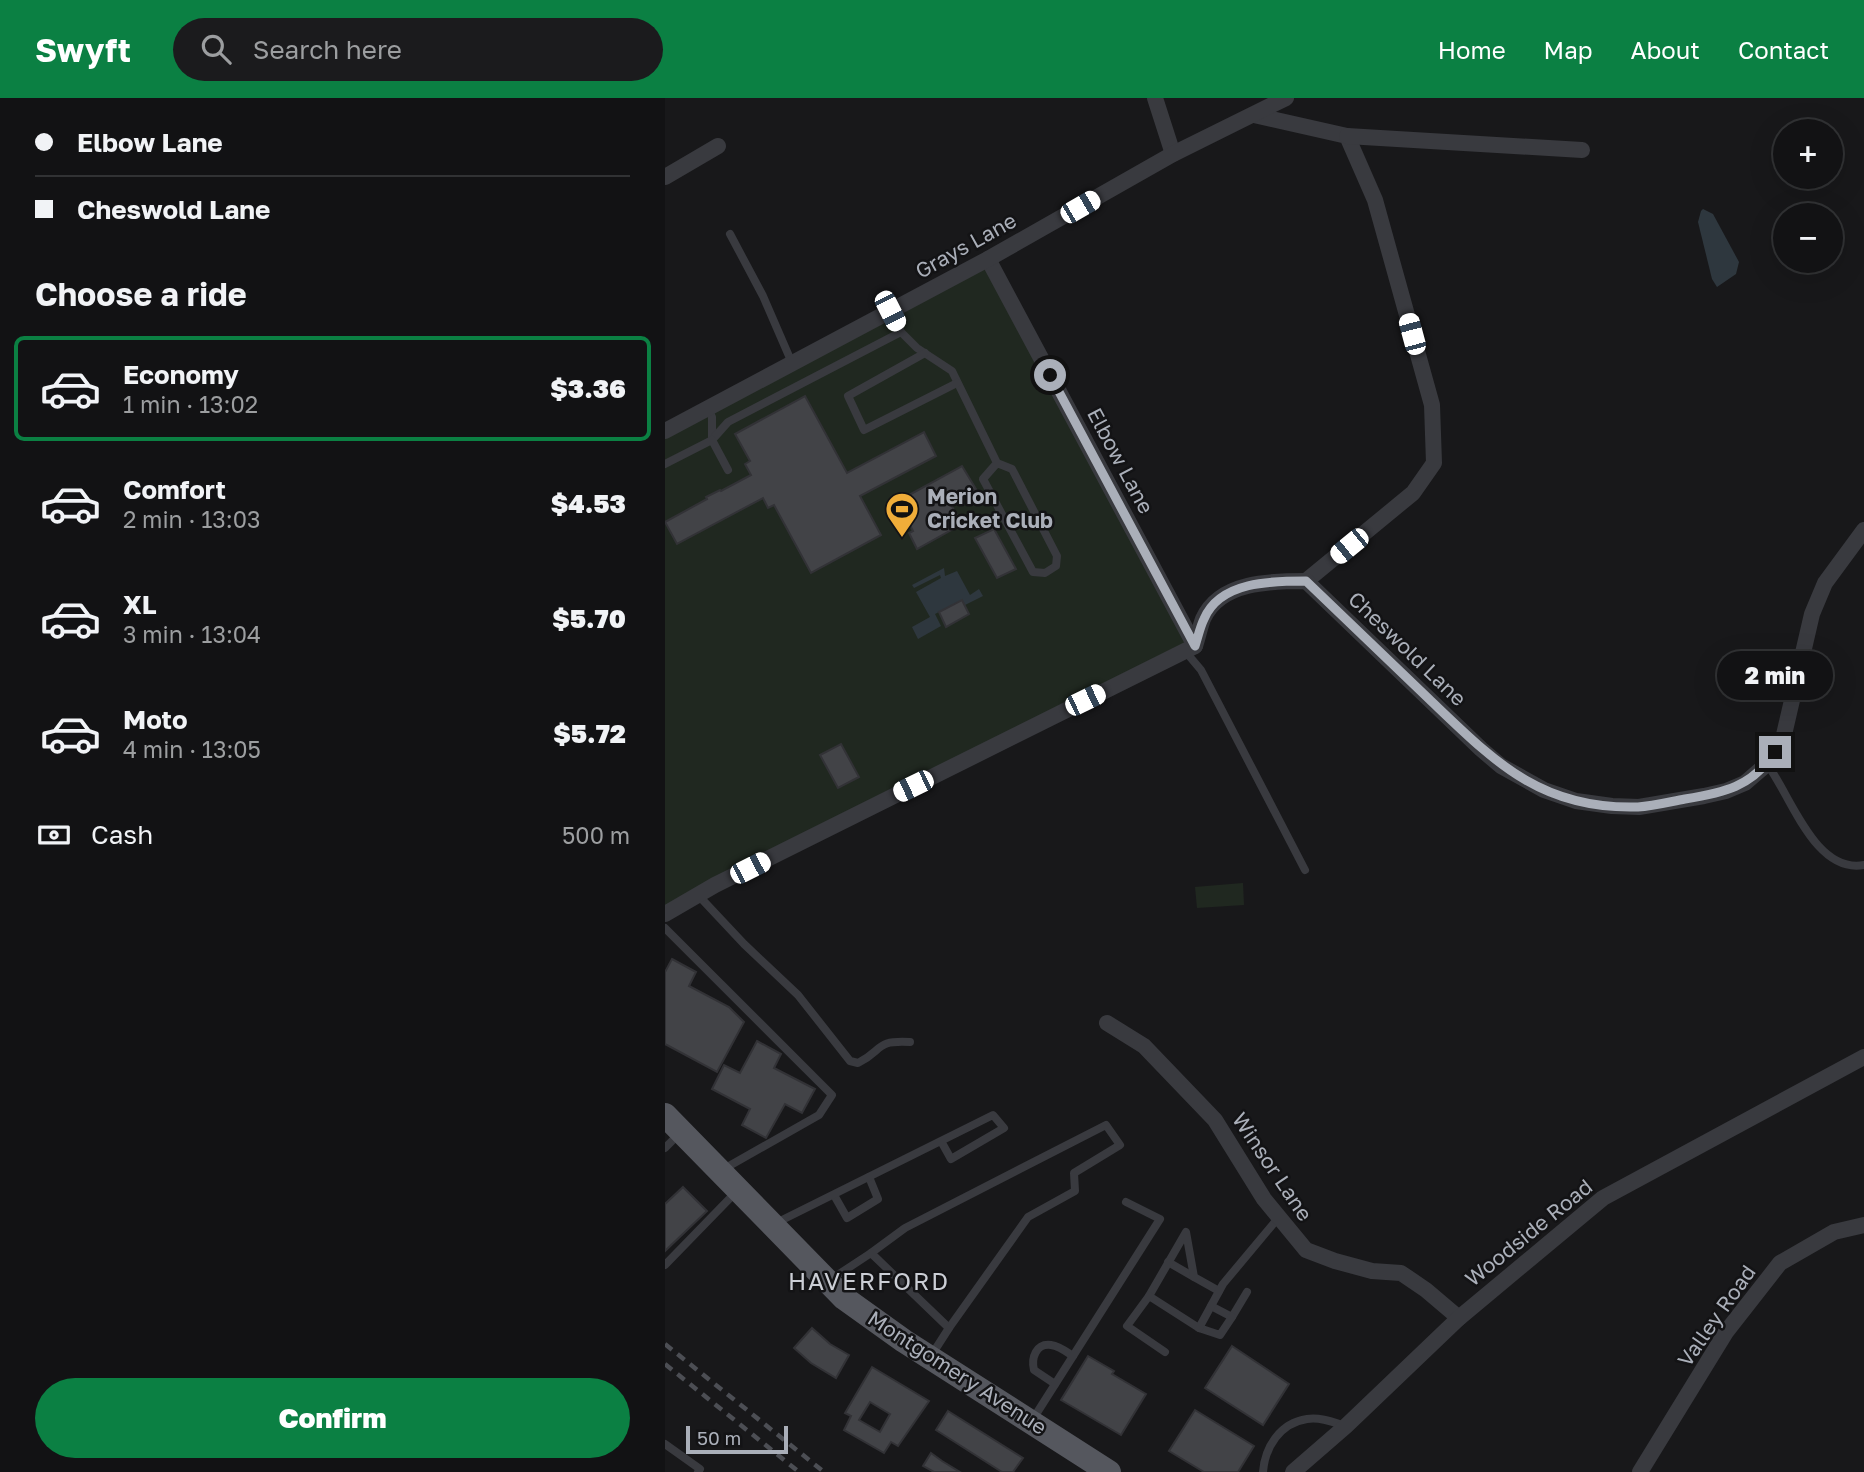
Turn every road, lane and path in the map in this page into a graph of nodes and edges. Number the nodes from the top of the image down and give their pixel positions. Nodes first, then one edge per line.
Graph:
1 (1155, 98) edge
2 (1286, 98) edge
3 (1254, 115) junction
4 (1347, 136) junction
5 (718, 146) dead end
6 (1582, 150) dead end
7 (1173, 154) junction
8 (665, 177) edge
9 (730, 234) dead end
10 (988, 259) junction
11 (890, 311) junction
12 (901, 332) junction
13 (925, 353) junction
14 (792, 363) junction
15 (957, 383) junction
16 (708, 408) junction
17 (665, 431) edge
18 (712, 440) junction
19 (997, 463) junction
20 (665, 464) edge
21 (728, 470) dead end
22 (1864, 530) edge
23 (1306, 581) junction
24 (1190, 648) junction
25 (1767, 764) junction
26 (1864, 865) edge
27 (1305, 870) dead end
28 (698, 895) junction
29 (665, 914) edge
30 (665, 928) edge
31 (1107, 1023) dead end
32 (910, 1042) dead end
33 (1864, 1057) edge
34 (670, 1132) edge
35 (941, 1141) junction
36 (720, 1171) junction
37 (869, 1177) junction
38 (737, 1191) junction
39 (834, 1195) junction
40 (1126, 1202) dead end
41 (1279, 1217) junction
42 (1864, 1225) edge
43 (772, 1226) junction
44 (871, 1253) junction
45 (1168, 1262) junction
46 (665, 1265) edge
47 (1194, 1277) junction
48 (828, 1282) junction
49 (1219, 1291) junction
50 (1247, 1292) dead end
51 (1149, 1296) junction
52 (1211, 1306) junction
53 (1232, 1317) junction
54 (1459, 1318) junction
55 (949, 1328) junction
56 (1199, 1328) junction
57 (1165, 1352) dead end
58 (1073, 1356) junction
59 (930, 1357) junction
60 (1055, 1384) junction
61 (1031, 1422) junction
62 (1346, 1426) junction
63 (665, 1444) edge
64 (1102, 1470) edge
65 (698, 1472) edge
66 (1263, 1472) edge
67 (1293, 1472) edge
68 (1640, 1472) edge

1 - 7 street
2 - 3 street, Grays Lane
3 - 4 street
3 - 7 street, Grays Lane
4 - 6 street
4 - 23 street
5 - 8 street
7 - 10 street, Grays Lane
9 - 14 lane
10 - 11 street, Grays Lane
10 - 24 street, Elbow Lane
11 - 12 lane
11 - 14 street, Grays Lane
12 - 13 lane
12 - 18 lane
13 - 15 lane
13 - 15 lane
14 - 16 street, Grays Lane
15 - 19 lane
16 - 17 street, Grays Lane
16 - 18 lane
18 - 20 lane
18 - 21 lane
19 - 19 lane
22 - 25 street, Cheswold Lane
23 - 24 street
23 - 25 street, Cheswold Lane
24 - 27 lane
24 - 28 street
25 - 26 lane
28 - 29 street
28 - 32 lane
30 - 36 lane
31 - 41 street, Winsor Lane
33 - 54 street, Woodside Road
34 - 36 main road, Montgomery Avenue
35 - 35 lane
35 - 37 lane
36 - 38 main road, Montgomery Avenue
37 - 39 lane
37 - 39 lane
38 - 43 main road, Montgomery Avenue
38 - 46 lane
39 - 43 lane
40 - 58 lane
41 - 49 lane
41 - 54 street, Winsor Lane
42 - 68 street, Valley Road
43 - 48 main road, Montgomery Avenue
44 - 48 lane
44 - 55 lane
44 - 55 lane
45 - 47 lane
45 - 47 lane
45 - 51 lane
47 - 49 lane
48 - 59 main road, Montgomery Avenue
49 - 52 lane
50 - 53 lane
51 - 56 lane
51 - 57 lane
52 - 53 lane
52 - 56 lane
53 - 56 lane
54 - 62 street, Woodside Road
55 - 59 lane
58 - 60 lane
58 - 60 lane
59 - 61 main road, Montgomery Avenue
60 - 61 lane
61 - 64 main road, Montgomery Avenue
62 - 66 lane
62 - 67 street, Woodside Road
63 - 65 lane

